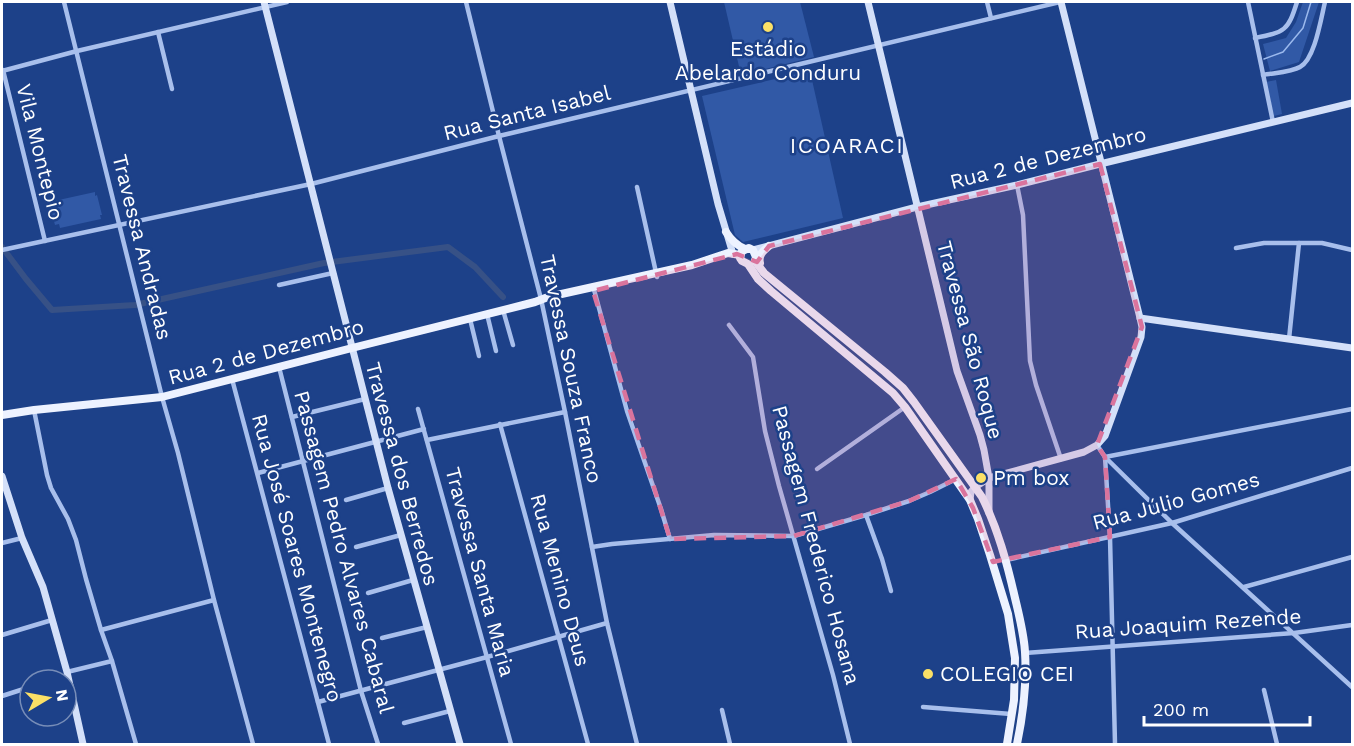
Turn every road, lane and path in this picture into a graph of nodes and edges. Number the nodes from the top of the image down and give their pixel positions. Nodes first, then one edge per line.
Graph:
1 (64, 2) edge
2 (287, 2) edge
3 (466, 2) edge
4 (670, 2) edge
5 (868, 2) edge
6 (987, 2) edge
7 (1060, 2) edge
8 (1248, 2) edge
9 (1297, 2) edge
10 (1325, 2) edge
11 (265, 4) edge
12 (991, 18) junction
13 (158, 32) junction
14 (1256, 38) junction
15 (878, 44) junction
16 (77, 51) junction
17 (2, 71) edge
18 (1263, 75) junction
19 (172, 89) dead end
20 (690, 90) junction
21 (1353, 103) edge
22 (1273, 122) junction
23 (499, 136) junction
24 (1100, 164) junction
25 (310, 184) junction
26 (1017, 185) junction
27 (637, 187) dead end
28 (917, 207) junction
29 (120, 224) junction
30 (726, 232) junction
31 (45, 241) junction
32 (1299, 243) junction
33 (769, 246) junction
34 (1236, 248) dead end
35 (2, 250) edge
36 (1353, 250) edge
37 (743, 252) junction
38 (751, 263) junction
39 (333, 272) junction
40 (764, 273) junction
41 (656, 275) junction
42 (279, 285) dead end
43 (593, 288) junction
44 (539, 301) junction
45 (504, 310) junction
46 (487, 314) junction
47 (1140, 318) junction
48 (470, 319) junction
49 (729, 325) dead end
50 (1288, 340) junction
51 (513, 345) dead end
52 (352, 348) junction
53 (1353, 348) edge
54 (496, 351) dead end
55 (479, 356) dead end
56 (279, 367) junction
57 (232, 380) junction
58 (162, 397) junction
59 (365, 399) junction
60 (905, 407) junction
61 (418, 409) dead end
62 (1353, 409) edge
63 (34, 410) junction
64 (565, 412) junction
65 (2, 415) edge
66 (292, 417) junction
67 (500, 424) junction
68 (424, 429) junction
69 (427, 440) junction
70 (376, 442) junction
71 (1097, 445) junction
72 (1105, 457) junction
73 (1061, 459) junction
74 (302, 461) junction
75 (1353, 468) edge
76 (817, 470) dead end
77 (258, 473) junction
78 (2, 476) edge
79 (989, 478) junction
80 (956, 479) junction
81 (975, 487) junction
82 (388, 488) junction
83 (346, 500) dead end
84 (970, 500) junction
85 (989, 513) junction
86 (866, 515) junction
87 (1172, 523) junction
88 (401, 535) junction
89 (794, 536) junction
90 (1110, 537) junction
91 (21, 538) junction
92 (670, 539) junction
93 (2, 543) edge
94 (356, 547) dead end
95 (592, 547) junction
96 (1353, 556) edge
97 (1006, 560) junction
98 (993, 562) junction
99 (413, 580) junction
100 (1244, 587) junction
101 (891, 591) dead end
102 (368, 592) dead end
103 (214, 600) junction
104 (52, 620) junction
105 (607, 623) junction
106 (1353, 625) edge
107 (1021, 626) junction
108 (427, 627) junction
109 (1010, 628) junction
110 (101, 630) junction
111 (1294, 633) junction
112 (2, 635) edge
113 (558, 637) junction
114 (382, 638) dead end
115 (1113, 646) junction
116 (1025, 653) junction
117 (487, 657) junction
118 (112, 661) junction
119 (66, 668) edge
120 (439, 670) junction
121 (78, 672) edge
122 (1353, 687) edge
123 (1264, 690) dead end
124 (18, 691) edge
125 (362, 691) junction
126 (2, 696) edge
127 (318, 702) junction
128 (923, 707) dead end
129 (450, 711) junction
130 (722, 711) dead end
131 (1011, 714) junction
132 (78, 721) edge
133 (404, 723) dead end
134 (83, 744) edge
135 (136, 744) edge
136 (253, 744) edge
137 (329, 744) edge
138 (378, 744) edge
139 (460, 744) edge
140 (511, 744) edge
141 (588, 744) edge
142 (637, 744) edge
143 (730, 744) edge
144 (850, 744) edge
145 (1007, 744) edge
146 (1017, 744) edge
147 (1115, 744) edge
148 (1277, 744) edge

1 - 16 street, Travessa Andradas
2 - 11 street
3 - 23 street, Travessa Souza Franco
4 - 20 street
5 - 15 street, Travessa São Roque
6 - 12 street
7 - 12 street, Rua Santa Isabel
7 - 24 street
8 - 14 street
9 - 14 street
10 - 18 street
11 - 13 street
11 - 25 street, Travessa dos Berredos
12 - 15 street, Rua Santa Isabel
13 - 16 street
13 - 19 street
14 - 18 street
15 - 20 street, Rua Santa Isabel
15 - 28 street, Travessa São Roque
16 - 17 street
16 - 29 street, Travessa Andradas
17 - 31 street, Vila Montepio
18 - 22 street
20 - 23 street, Rua Santa Isabel
20 - 30 street
21 - 22 street, Rua 2 de Dezembro
22 - 24 street, Rua 2 de Dezembro
23 - 25 street, Rua Santa Isabel
23 - 44 street, Travessa Souza Franco
24 - 26 street, Rua 2 de Dezembro
24 - 47 street
25 - 29 street, Rua Santa Isabel
25 - 39 street, Travessa dos Berredos
26 - 28 street, Rua 2 de Dezembro
26 - 73 street
27 - 41 street
28 - 33 street, Rua 2 de Dezembro
28 - 79 street, Travessa São Roque
29 - 31 street, Rua Santa Isabel
29 - 58 street, Travessa Andradas
30 - 37 street
30 - 37 main road
31 - 35 street, Rua Santa Isabel
32 - 34 street
32 - 36 street
32 - 50 street
33 - 37 street, Rua 2 de Dezembro
33 - 40 main road
37 - 38 main road
37 - 38 main road
37 - 41 main road, Rua 2 de Dezembro
38 - 40 main road
38 - 60 main road
39 - 42 street
39 - 52 street, Travessa dos Berredos
40 - 81 main road
41 - 43 main road, Rua 2 de Dezembro
43 - 44 main road, Rua 2 de Dezembro
43 - 92 street
44 - 45 main road, Rua 2 de Dezembro
44 - 64 street, Travessa Souza Franco
45 - 46 main road, Rua 2 de Dezembro
45 - 51 street
46 - 48 main road, Rua 2 de Dezembro
46 - 54 street
47 - 50 street
47 - 71 street
48 - 52 main road, Rua 2 de Dezembro
48 - 55 street
49 - 89 street, Passagem Frederico Hosana
50 - 53 street
52 - 56 main road, Rua 2 de Dezembro
52 - 59 street, Travessa dos Berredos
56 - 57 main road, Rua 2 de Dezembro
56 - 66 street, Passagem Pedro Alvares Cabaral
57 - 58 main road, Rua 2 de Dezembro
57 - 77 street, Rua José Soares Montenegro
58 - 63 main road, Rua 2 de Dezembro
58 - 103 street, Travessa Andradas
59 - 66 street
59 - 70 street, Travessa dos Berredos
60 - 76 street
60 - 80 main road
61 - 68 street, Travessa Santa Maria
62 - 72 street
63 - 65 main road, Rua 2 de Dezembro
63 - 110 street
64 - 67 street
64 - 95 street, Travessa Souza Franco
66 - 74 street, Passagem Pedro Alvares Cabaral
67 - 69 street
67 - 113 street, Rua Menino Deus
68 - 69 street, Travessa Santa Maria
68 - 70 street
69 - 117 street, Travessa Santa Maria
70 - 74 street
70 - 82 street, Travessa dos Berredos
71 - 72 street
71 - 73 street
72 - 87 street
72 - 90 street
73 - 79 street
74 - 77 street
74 - 125 street, Passagem Pedro Alvares Cabaral
75 - 87 street, Rua Júlio Gomes
77 - 127 street, Rua José Soares Montenegro
78 - 91 street
79 - 81 street
79 - 85 street, Travessa São Roque
80 - 84 main road
80 - 86 street
81 - 84 street
81 - 85 main road
82 - 83 street
82 - 88 street, Travessa dos Berredos
84 - 98 main road
85 - 97 main road
86 - 89 street
86 - 101 street
87 - 90 street, Rua Júlio Gomes
87 - 100 street
88 - 94 street
88 - 99 street, Travessa dos Berredos
89 - 92 street
89 - 144 street, Passagem Frederico Hosana
90 - 97 street, Rua Júlio Gomes
90 - 115 street
91 - 93 street
91 - 104 street
92 - 95 street
95 - 105 street, Travessa Souza Franco
96 - 100 street
97 - 98 main road
97 - 107 main road
98 - 109 main road
99 - 102 street
99 - 108 street, Travessa dos Berredos
100 - 111 street
103 - 110 street
103 - 136 street, Travessa Andradas
104 - 112 street
104 - 119 street
105 - 113 street
105 - 142 street, Travessa Souza Franco
106 - 111 street, Rua Joaquim Rezende
107 - 109 main road
107 - 116 main road
108 - 114 street
108 - 120 street, Travessa dos Berredos
109 - 131 main road
110 - 118 street
111 - 115 street, Rua Joaquim Rezende
111 - 122 street
113 - 117 street
113 - 141 street, Rua Menino Deus
115 - 116 street, Rua Joaquim Rezende
115 - 147 street
116 - 146 main road
117 - 120 street
117 - 140 street, Travessa Santa Maria
118 - 121 street
118 - 135 street
120 - 125 street
120 - 129 street, Travessa dos Berredos
123 - 148 street
124 - 126 street
125 - 127 street
125 - 138 street, Passagem Pedro Alvares Cabaral
127 - 137 street, Rua José Soares Montenegro
128 - 131 street
129 - 133 street
129 - 139 street, Travessa dos Berredos
130 - 143 street
131 - 145 main road
132 - 134 street

